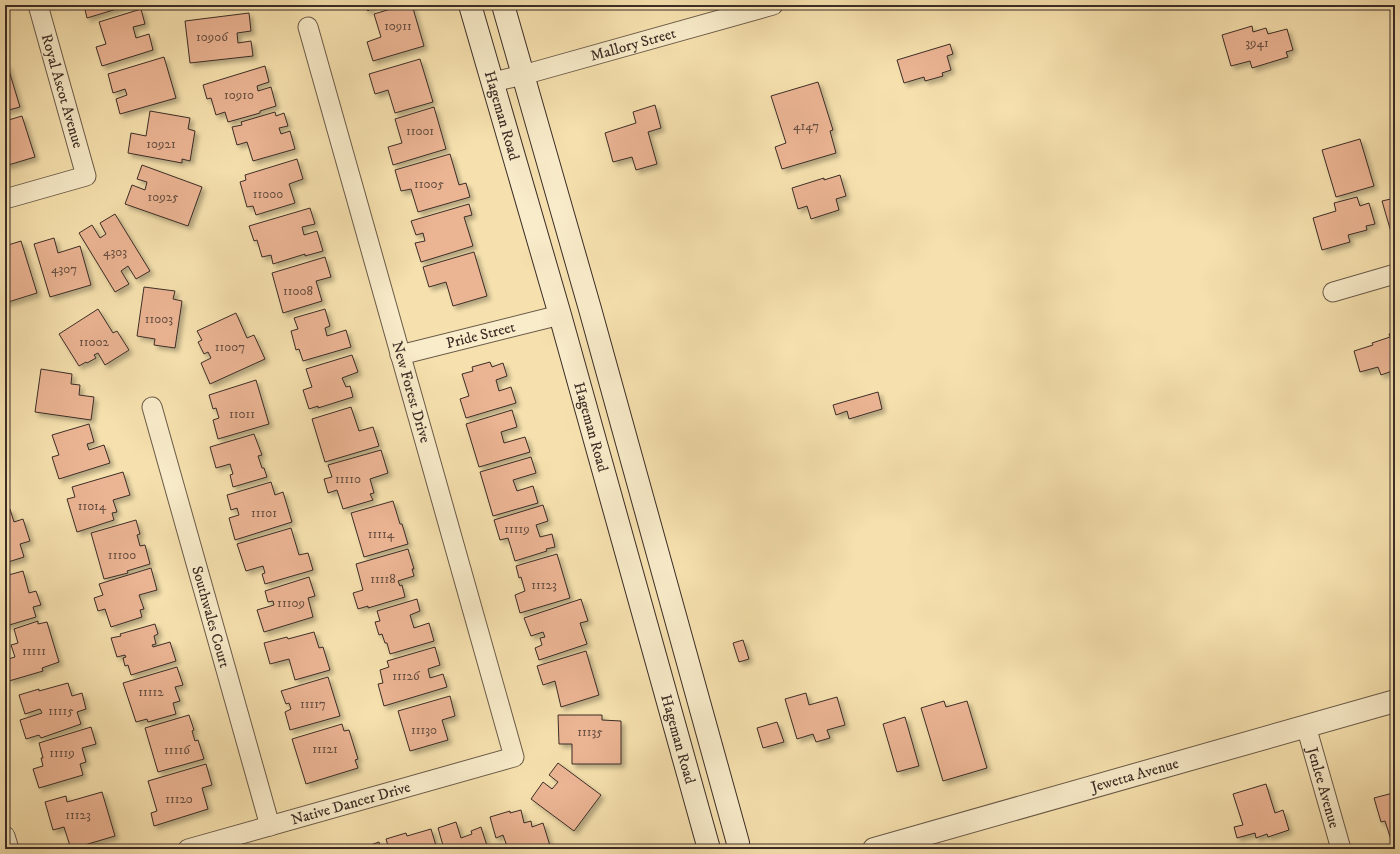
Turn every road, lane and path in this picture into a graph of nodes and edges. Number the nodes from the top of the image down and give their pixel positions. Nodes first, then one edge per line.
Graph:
1 (38, 5) edge
2 (470, 5) edge
3 (503, 5) edge
4 (773, 5) edge
5 (308, 27) dead end
6 (523, 75) junction
7 (493, 82) junction
8 (5, 199) edge
9 (1395, 274) edge
10 (1333, 292) dead end
11 (560, 315) junction
12 (400, 355) junction
13 (152, 407) dead end
14 (1395, 701) edge
15 (1306, 726) junction
16 (514, 757) joint
17 (270, 826) junction
18 (5, 836) edge
19 (8, 849) edge
20 (188, 849) edge
21 (709, 849) edge
22 (738, 849) edge
23 (874, 849) edge
24 (1341, 849) edge

1 - 8 street, Royal Ascot Avenue
2 - 7 main road, Hageman Road
3 - 6 main road, Hageman Road
4 - 6 street, Mallory Street
5 - 12 street, New Forest Drive
6 - 7 street, Mallory Street
6 - 22 main road, Hageman Road
7 - 11 main road, Hageman Road
9 - 10 street
11 - 12 street, Pride Street
11 - 21 main road, Hageman Road
12 - 16 street, New Forest Drive
13 - 17 street, Southwales Court
14 - 15 main road, Jewetta Avenue
15 - 23 main road, Jewetta Avenue
15 - 24 street, Jenlee Avenue
16 - 17 street, Native Dancer Drive
17 - 20 street, Native Dancer Drive
18 - 19 street

